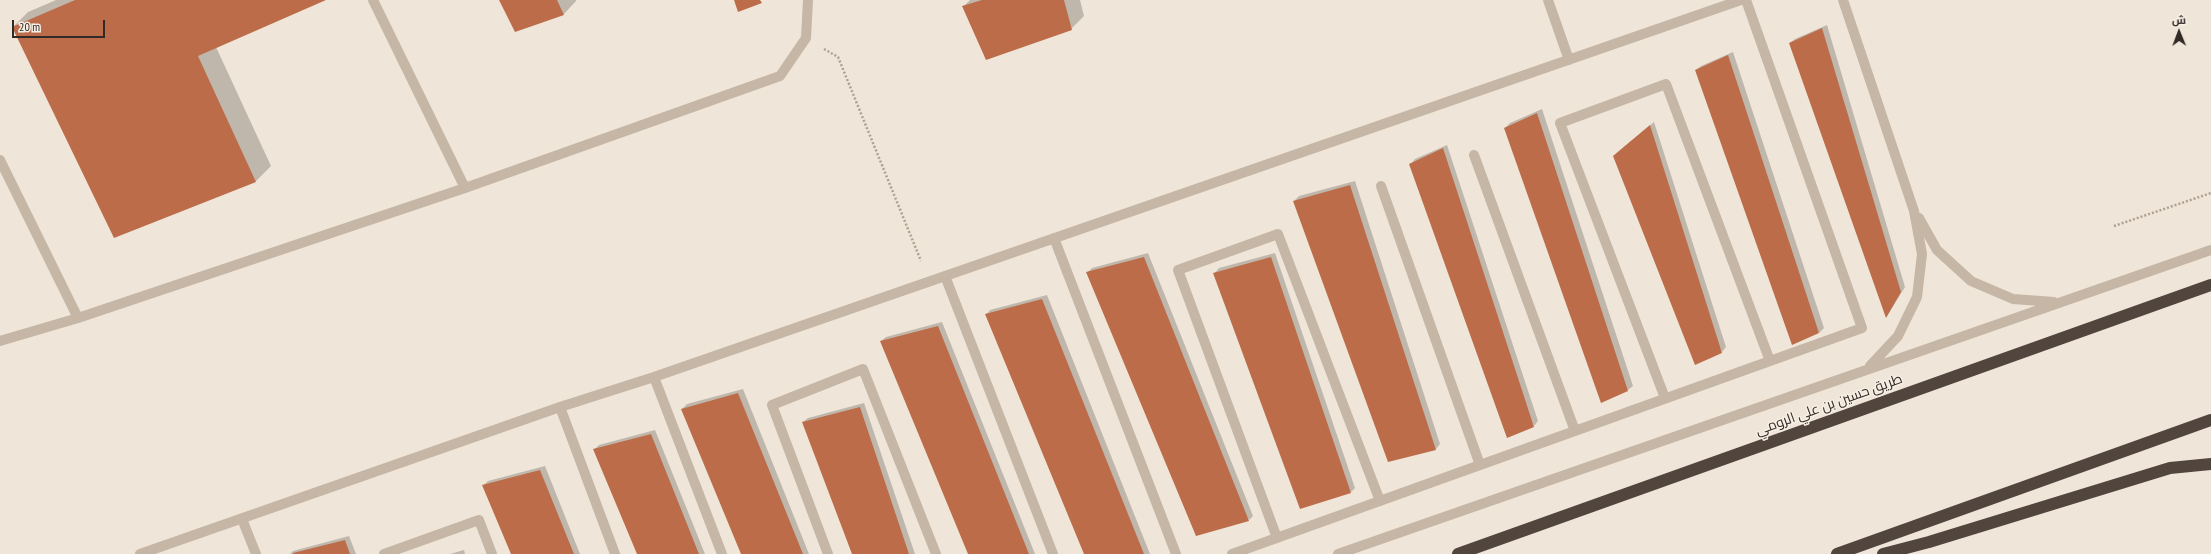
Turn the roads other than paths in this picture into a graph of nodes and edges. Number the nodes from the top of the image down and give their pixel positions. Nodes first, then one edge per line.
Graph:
1 (373, 0) edge
2 (808, 0) edge
3 (1548, 0) edge
4 (1742, 0) edge
5 (1746, 0) edge
6 (1843, 0) edge
7 (1569, 60) junction
8 (1474, 155) dead end
9 (0, 160) edge
10 (1381, 186) dead end
11 (465, 188) junction
12 (1914, 211) junction
13 (1054, 238) junction
14 (2211, 250) edge
15 (945, 276) junction
16 (2211, 285) edge
17 (2058, 302) junction
18 (78, 318) junction
19 (0, 341) edge
20 (1770, 361) junction
21 (1868, 368) junction
22 (654, 377) junction
23 (1665, 398) junction
24 (560, 407) junction
25 (2211, 420) edge
26 (1575, 431) junction
27 (2211, 464) edge
28 (1480, 465) junction
29 (1380, 501) junction
30 (242, 519) junction
31 (1277, 538) junction
32 (140, 554) edge
33 (256, 554) edge
34 (384, 554) edge
35 (492, 554) edge
36 (615, 554) edge
37 (722, 554) edge
38 (828, 554) edge
39 (936, 554) edge
40 (1053, 554) edge
41 (1176, 554) edge
42 (1232, 554) edge
43 (1338, 554) edge
44 (1458, 554) edge
45 (1837, 554) edge
46 (1883, 554) edge

1 - 11 lane
2 - 11 lane
3 - 7 lane
4 - 7 lane
5 - 20 lane
6 - 12 lane
7 - 13 lane
8 - 26 lane
9 - 18 lane
10 - 28 lane
11 - 18 lane
12 - 17 lane
12 - 21 lane
13 - 15 lane
13 - 41 lane
14 - 17 lane
15 - 22 lane
15 - 40 lane
16 - 44 highway, طريق حسين بن علي الرومي
17 - 21 lane
18 - 19 lane
20 - 23 lane
20 - 23 lane
21 - 43 lane
22 - 24 lane
22 - 37 lane
23 - 26 lane
24 - 30 lane
24 - 36 lane
25 - 45 highway
26 - 28 lane
27 - 46 highway
28 - 29 lane
29 - 31 lane
29 - 31 lane
30 - 32 lane
30 - 33 lane
31 - 42 lane
34 - 35 lane
38 - 39 lane

